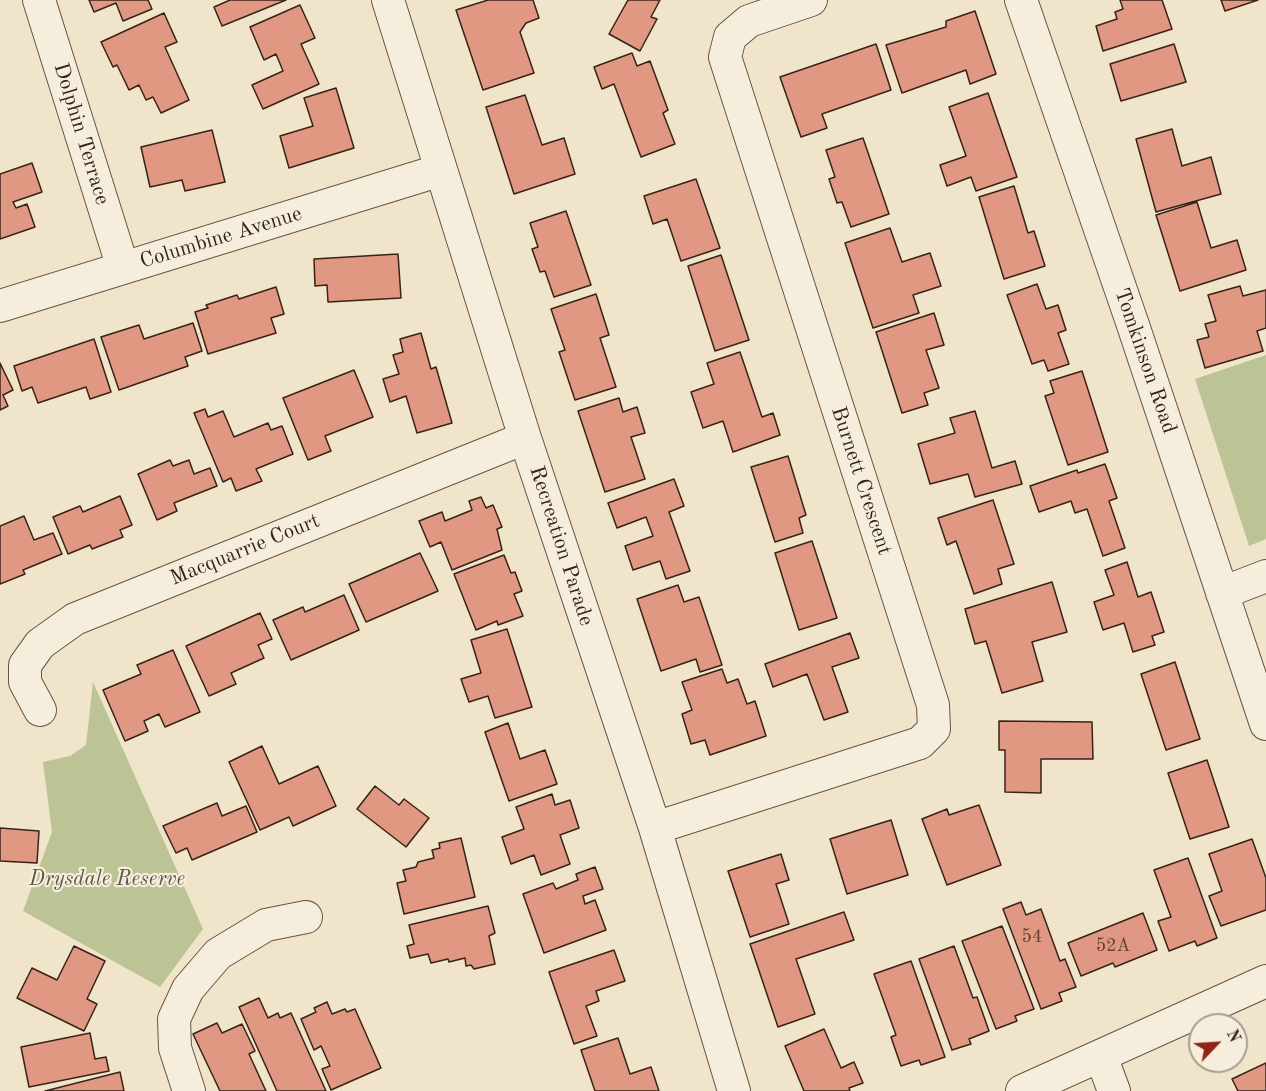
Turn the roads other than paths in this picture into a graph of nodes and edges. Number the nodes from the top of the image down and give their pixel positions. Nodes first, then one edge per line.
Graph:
1 (39, 0) edge
2 (388, 0) edge
3 (811, 0) edge
4 (1021, 0) edge
5 (441, 170) junction
6 (123, 268) junction
7 (0, 306) edge
8 (525, 438) junction
9 (1266, 576) edge
10 (1222, 593) junction
11 (40, 710) dead end
12 (1266, 724) edge
13 (655, 828) junction
14 (306, 917) dead end
15 (1266, 981) edge
16 (1101, 1056) junction
17 (189, 1091) edge
18 (734, 1091) edge
19 (1022, 1091) edge
20 (1114, 1091) edge

1 - 6 street, Dolphin Terrace
2 - 5 street, Recreation Parade
3 - 13 street, Burnett Crescent
4 - 10 street, Tomkinson Road
5 - 6 street, Columbine Avenue
5 - 8 street, Recreation Parade
6 - 7 street, Columbine Avenue
8 - 11 street, Macquarrie Court
8 - 13 street, Recreation Parade
9 - 10 street
10 - 12 street, Tomkinson Road
13 - 18 street, Recreation Parade
14 - 17 street
15 - 16 street
16 - 19 street
16 - 20 street

